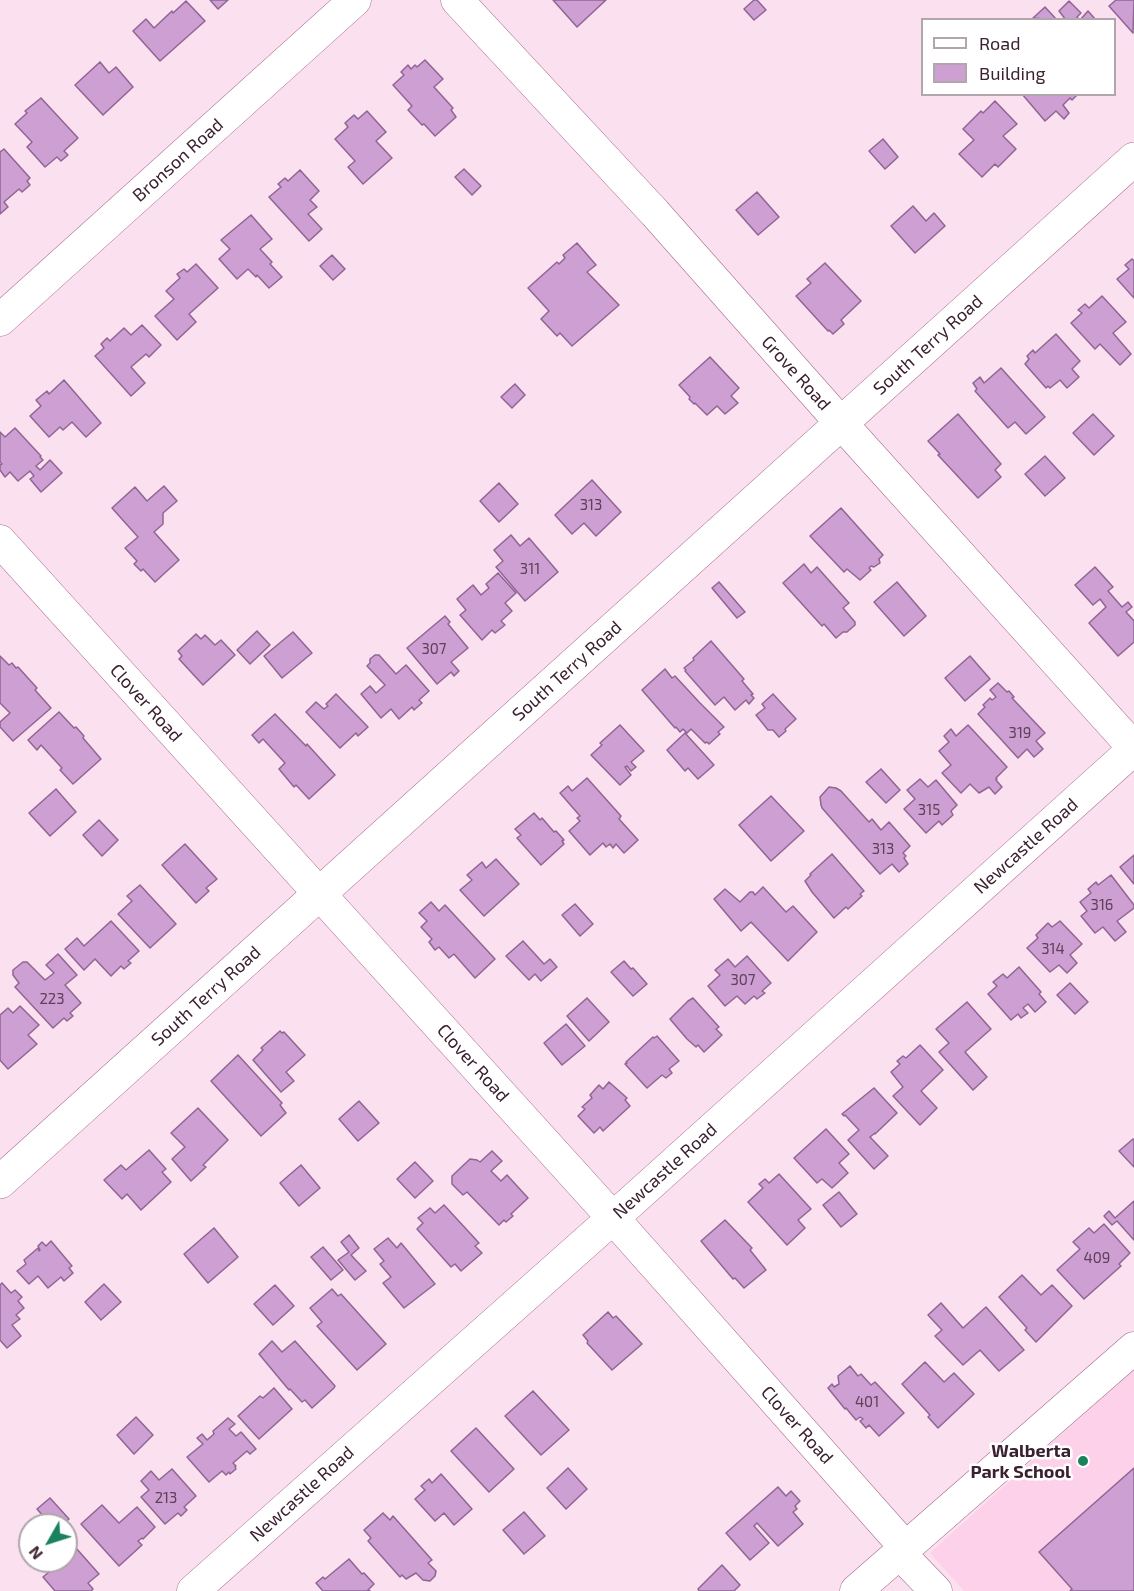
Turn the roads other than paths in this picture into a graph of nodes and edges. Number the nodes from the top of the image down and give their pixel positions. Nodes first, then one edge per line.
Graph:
1 (356, 0) edge
2 (457, 0) edge
3 (1134, 159) edge
4 (0, 320) edge
5 (841, 423) junction
6 (0, 541) edge
7 (1134, 748) edge
8 (319, 894) junction
9 (0, 1182) edge
10 (613, 1218) junction
11 (1134, 1348) edge
12 (905, 1547) junction
13 (193, 1591) edge
14 (856, 1591) edge
15 (936, 1591) edge

1 - 4 street, Bronson Road
2 - 5 street, Grove Road
3 - 5 street, South Terry Road
5 - 7 street, Grove Road
5 - 8 street, South Terry Road
6 - 8 street, Clover Road
7 - 10 street, Newcastle Road
8 - 9 street, South Terry Road
8 - 10 street, Clover Road
10 - 12 street, Clover Road
10 - 13 street, Newcastle Road
11 - 12 street
12 - 14 street
12 - 15 street, Clover Road

